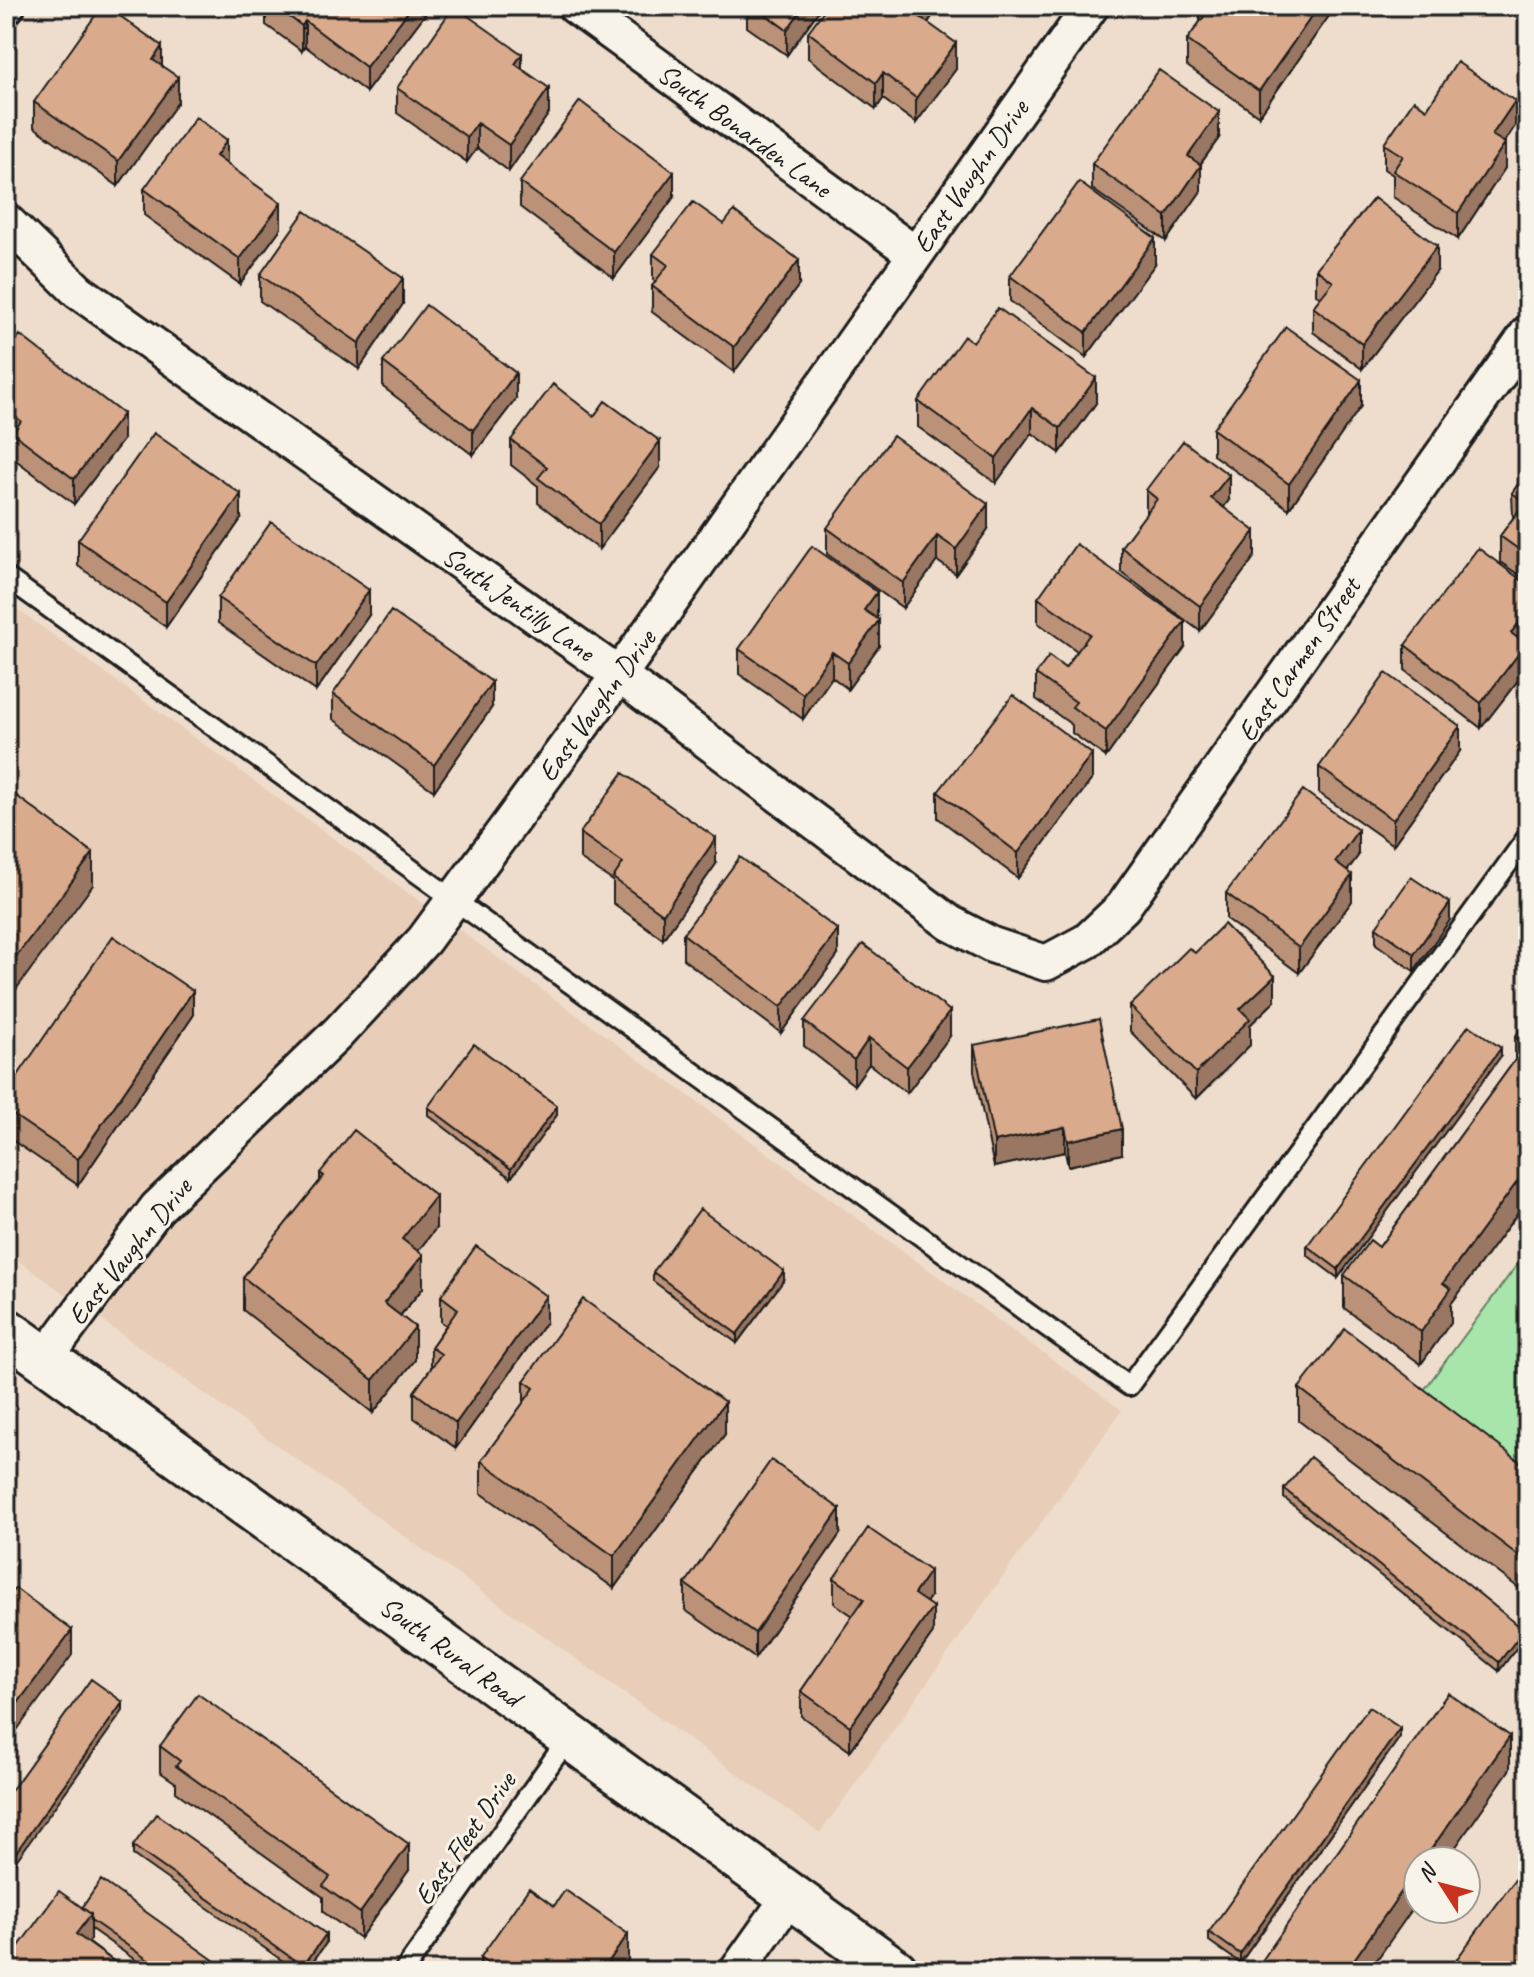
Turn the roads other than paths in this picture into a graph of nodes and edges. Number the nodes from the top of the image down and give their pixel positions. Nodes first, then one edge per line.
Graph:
1 (575, 6) edge
2 (1091, 6) edge
3 (6, 221) edge
4 (915, 254) junction
5 (1528, 333) edge
6 (6, 577) edge
7 (619, 675) junction
8 (1528, 836) edge
9 (454, 900) junction
10 (1046, 963) joint
11 (6, 1331) edge
12 (45, 1359) junction
13 (570, 1736) junction
14 (790, 1896) junction
15 (404, 1971) edge
16 (737, 1971) edge
17 (895, 1971) edge

1 - 4 street, South Bonarden Lane
2 - 4 street, East Vaughn Drive
3 - 7 street, South Jentilly Lane
4 - 7 street, East Vaughn Drive
5 - 10 street, East Carmen Street
6 - 9 lane
7 - 9 street, East Vaughn Drive
7 - 10 street, South Jentilly Lane
8 - 9 lane
9 - 12 street, East Vaughn Drive
11 - 12 main road, South Rural Road
12 - 13 main road, South Rural Road
13 - 14 main road, South Rural Road
13 - 15 lane, East Fleet Drive
14 - 16 street
14 - 17 main road, South Rural Road

